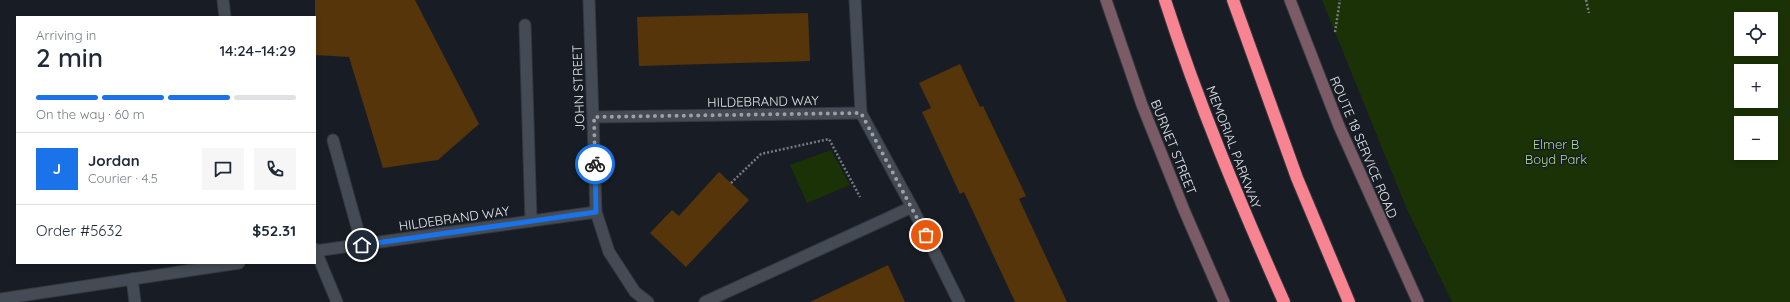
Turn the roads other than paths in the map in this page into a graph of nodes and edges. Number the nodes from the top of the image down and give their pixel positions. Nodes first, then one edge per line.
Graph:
1 (223, 0) edge
2 (589, 0) edge
3 (855, 0) edge
4 (1165, 0) edge
5 (1233, 0) edge
6 (1290, 0) edge
7 (1106, 1) edge
8 (225, 16) edge
9 (525, 25) dead end
10 (861, 113) junction
11 (594, 117) junction
12 (333, 140) dead end
13 (912, 207) junction
14 (596, 212) junction
15 (531, 221) junction
16 (362, 245) junction
17 (316, 250) edge
18 (316, 252) edge
19 (232, 264) edge
20 (132, 279) junction
21 (0, 299) edge
22 (135, 302) edge
23 (337, 302) edge
24 (648, 302) edge
25 (705, 302) edge
26 (960, 302) edge
27 (1224, 302) edge
28 (1284, 302) edge
29 (1349, 302) edge
30 (1418, 302) edge

1 - 8 street
2 - 11 street, JOHN STREET
3 - 10 street
4 - 28 highway, MEMORIAL PARKWAY
5 - 29 highway
6 - 30 main road, ROUTE 18 SERVICE ROAD
7 - 27 main road, BURNET STREET
9 - 15 street
10 - 11 street, HILDEBRAND WAY
10 - 13 street
11 - 14 street, JOHN STREET
12 - 16 street
13 - 25 street
13 - 26 street
14 - 15 street, HILDEBRAND WAY
14 - 24 street, JOHN STREET
15 - 16 street, HILDEBRAND WAY
16 - 17 street, HILDEBRAND WAY
18 - 23 street
19 - 20 street
20 - 21 street
20 - 22 street

